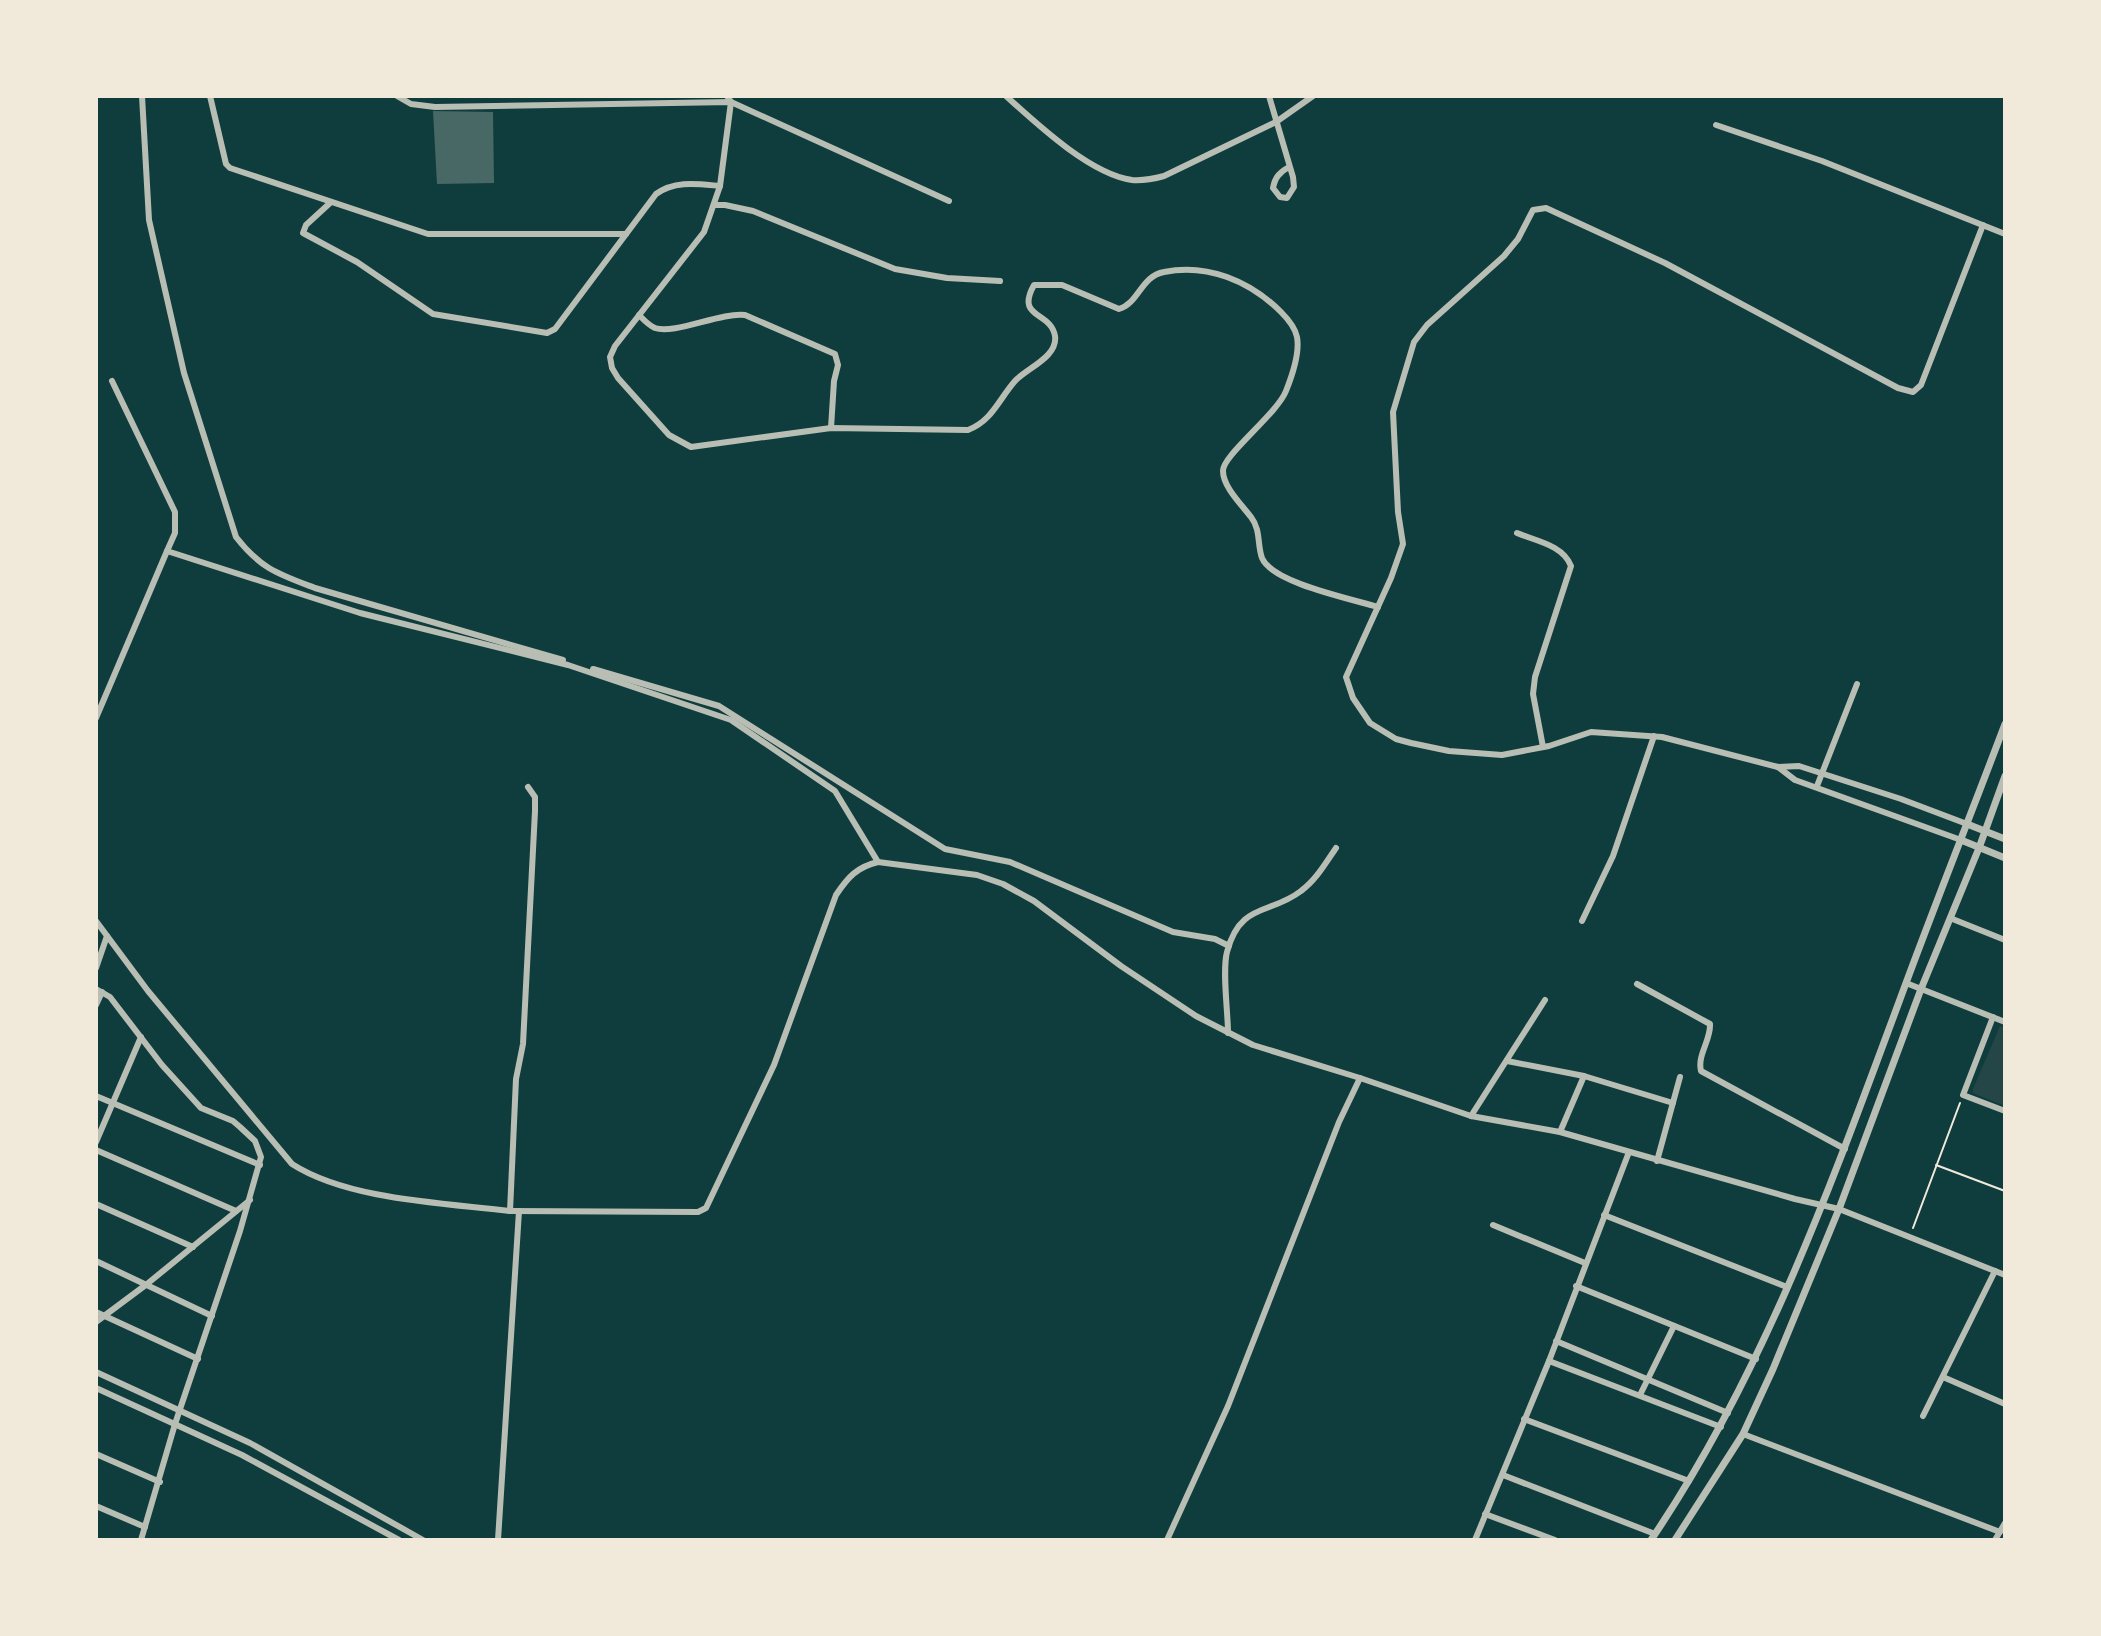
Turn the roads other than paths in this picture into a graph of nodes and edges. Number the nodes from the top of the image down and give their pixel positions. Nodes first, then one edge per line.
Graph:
1 (142, 96) edge
2 (210, 96) edge
3 (397, 96) edge
4 (1006, 96) edge
5 (1269, 96) edge
6 (1313, 96) edge
7 (729, 99) edge
8 (1276, 122) junction
9 (1716, 125) dead end
10 (1289, 167) junction
11 (720, 186) junction
12 (949, 201) dead end
13 (330, 203) junction
14 (715, 205) junction
15 (1983, 225) junction
16 (626, 234) junction
17 (2005, 234) edge
18 (1000, 281) dead end
19 (639, 315) junction
20 (112, 381) dead end
21 (831, 428) junction
22 (1517, 533) dead end
23 (167, 551) junction
24 (1378, 607) junction
25 (1857, 684) dead end
26 (96, 718) edge
27 (2005, 724) edge
28 (1654, 736) junction
29 (1543, 747) junction
30 (1778, 767) junction
31 (1822, 773) junction
32 (2005, 776) edge
33 (1817, 786) junction
34 (528, 787) dead end
35 (1967, 824) junction
36 (1985, 832) junction
37 (2005, 839) edge
38 (1961, 840) junction
39 (1336, 848) dead end
40 (1979, 848) junction
41 (2005, 858) edge
42 (878, 862) junction
43 (1950, 918) junction
44 (96, 921) edge
45 (1582, 921) dead end
46 (107, 936) junction
47 (2005, 940) edge
48 (1229, 946) junction
49 (96, 968) edge
50 (1906, 983) junction
51 (1637, 984) dead end
52 (1921, 989) junction
53 (99, 990) edge
54 (1545, 1000) dead end
55 (96, 1005) edge
56 (1993, 1017) junction
57 (2005, 1022) edge
58 (1228, 1033) junction
59 (141, 1037) junction
60 (1507, 1061) junction
61 (1584, 1076) junction
62 (1680, 1077) dead end
63 (1360, 1078) junction
64 (96, 1096) edge
65 (113, 1103) junction
66 (1673, 1103) junction
67 (2005, 1111) edge
68 (1471, 1116) junction
69 (1560, 1132) junction
70 (96, 1142) edge
71 (1845, 1149) junction
72 (96, 1150) edge
73 (1629, 1152) junction
74 (1657, 1161) junction
75 (260, 1165) junction
76 (250, 1200) junction
77 (96, 1204) edge
78 (1821, 1205) junction
79 (1839, 1209) junction
80 (236, 1211) junction
81 (510, 1211) junction
82 (519, 1211) junction
83 (1604, 1215) junction
84 (1493, 1225) dead end
85 (193, 1247) junction
86 (96, 1261) edge
87 (1585, 1263) junction
88 (1995, 1271) junction
89 (2005, 1275) edge
90 (147, 1284) junction
91 (1576, 1286) junction
92 (1787, 1287) junction
93 (96, 1312) edge
94 (105, 1316) junction
95 (212, 1316) junction
96 (96, 1322) edge
97 (1674, 1326) junction
98 (1556, 1341) junction
99 (198, 1359) junction
100 (1756, 1359) junction
101 (1549, 1361) junction
102 (96, 1372) edge
103 (1943, 1377) junction
104 (1647, 1380) junction
105 (96, 1388) edge
106 (1640, 1395) junction
107 (2005, 1404) edge
108 (181, 1409) junction
109 (1728, 1413) junction
110 (1923, 1416) dead end
111 (1524, 1419) junction
112 (175, 1424) junction
113 (1721, 1427) junction
114 (1743, 1434) junction
115 (96, 1454) edge
116 (1503, 1475) junction
117 (1689, 1481) junction
118 (160, 1482) junction
119 (96, 1506) edge
120 (1485, 1514) junction
121 (2005, 1523) edge
122 (145, 1527) junction
123 (2000, 1532) junction
124 (1653, 1537) edge
125 (141, 1540) edge
126 (399, 1540) edge
127 (423, 1540) edge
128 (498, 1540) edge
129 (1167, 1540) edge
130 (1475, 1540) edge
131 (1555, 1540) edge
132 (1675, 1540) edge
133 (1995, 1540) edge

1 - 48 street
2 - 13 street
3 - 7 street
4 - 8 street
5 - 8 street
6 - 8 street
7 - 11 street
7 - 12 street
8 - 10 street
9 - 15 street
10 - 10 street
11 - 14 street
11 - 16 street
13 - 16 street
13 - 16 street
14 - 18 street
14 - 19 street
15 - 17 street
15 - 24 street
19 - 21 street
19 - 21 street
20 - 23 street
21 - 24 street
22 - 29 street
23 - 26 street
23 - 42 street
24 - 29 street
25 - 31 street
27 - 35 street
28 - 29 street
28 - 30 street
28 - 45 street
30 - 31 street
30 - 33 street
31 - 33 street
31 - 35 street
32 - 36 street
33 - 38 street
34 - 81 street
35 - 36 street
35 - 38 street
36 - 37 street
36 - 40 street
38 - 40 street
38 - 50 street
39 - 48 street
40 - 41 street
40 - 43 street
42 - 58 street
42 - 82 street
43 - 47 street
43 - 52 street
44 - 46 street
46 - 49 street
46 - 81 street
48 - 58 street
50 - 52 street
50 - 71 street
51 - 71 street
52 - 56 street
52 - 79 street
53 - 55 street
53 - 59 street
54 - 60 street
56 - 57 street
56 - 67 street
58 - 63 street
59 - 65 street
59 - 75 street
60 - 61 street
60 - 68 street
61 - 66 street
61 - 69 street
62 - 66 street
63 - 68 street
63 - 129 street
64 - 65 street
65 - 70 street
65 - 75 street
66 - 74 street
68 - 69 street
69 - 73 street
71 - 78 street
72 - 80 street
73 - 74 street
73 - 83 street
74 - 78 street
75 - 76 street
76 - 80 street
76 - 95 street
77 - 85 street
78 - 79 street
78 - 92 street
79 - 88 street
79 - 114 street
80 - 85 street
81 - 82 street
82 - 128 street
83 - 87 street
83 - 92 street
84 - 87 street
85 - 90 street
86 - 90 street
87 - 91 street
88 - 89 street
88 - 103 street
90 - 94 street
90 - 95 street
91 - 97 street
91 - 98 street
92 - 100 street
93 - 94 street
94 - 96 street
94 - 99 street
95 - 99 street
97 - 100 street
97 - 104 street
98 - 101 street
98 - 104 street
99 - 108 street
100 - 109 street
101 - 106 street
101 - 111 street
102 - 108 street
103 - 107 street
103 - 110 street
104 - 106 street
104 - 109 street
105 - 112 street
106 - 113 street
108 - 112 street
108 - 127 street
109 - 113 street
111 - 116 street
111 - 117 street
112 - 118 street
112 - 126 street
113 - 117 street
114 - 123 street
114 - 132 street
115 - 118 street
116 - 120 street
116 - 124 street
117 - 124 street
118 - 122 street
119 - 122 street
120 - 130 street
120 - 131 street
121 - 123 street
122 - 125 street
123 - 133 street

